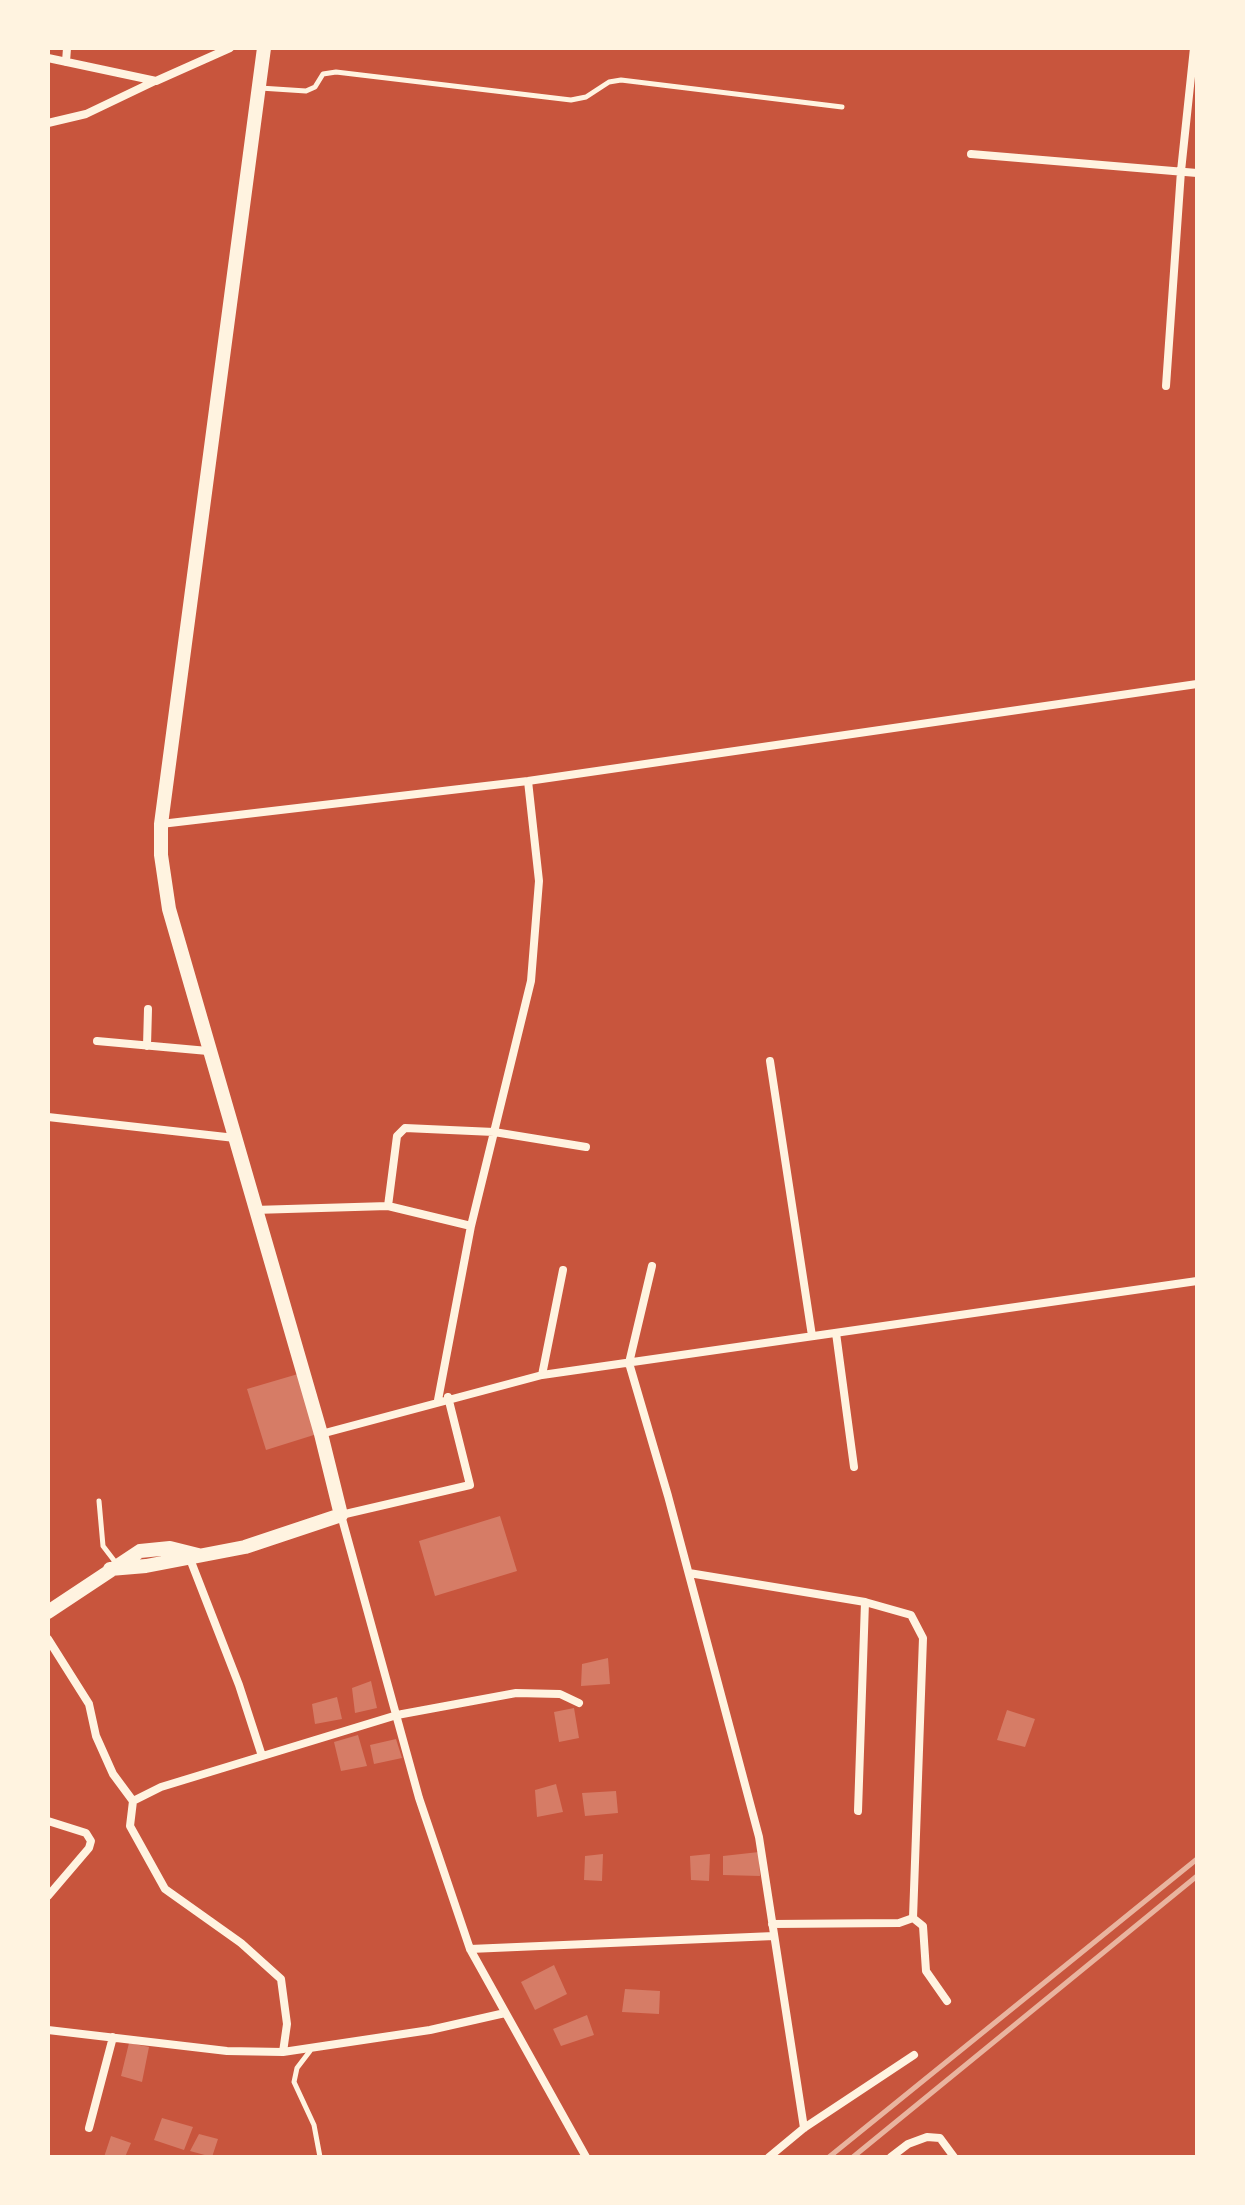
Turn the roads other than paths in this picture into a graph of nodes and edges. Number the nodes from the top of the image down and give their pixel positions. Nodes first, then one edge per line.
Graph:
1 (67, 48) edge
2 (230, 48) edge
3 (264, 48) edge
4 (1194, 48) edge
5 (48, 58) edge
6 (66, 62) junction
7 (156, 81) junction
8 (259, 87) junction
9 (842, 107) dead end
10 (48, 123) edge
11 (971, 154) dead end
12 (1181, 171) junction
13 (1197, 173) edge
14 (1166, 386) dead end
15 (1197, 684) edge
16 (528, 781) junction
17 (161, 824) junction
18 (148, 1009) dead end
19 (97, 1041) dead end
20 (147, 1046) junction
21 (208, 1051) junction
22 (770, 1061) dead end
23 (48, 1117) edge
24 (494, 1132) junction
25 (235, 1138) junction
26 (586, 1147) dead end
27 (388, 1206) junction
28 (254, 1210) junction
29 (471, 1226) junction
30 (652, 1266) dead end
31 (563, 1270) dead end
32 (1197, 1281) edge
33 (836, 1333) junction
34 (812, 1336) junction
35 (629, 1363) junction
36 (542, 1375) junction
37 (443, 1399) junction
38 (321, 1434) junction
39 (854, 1467) dead end
40 (99, 1501) dead end
41 (341, 1515) junction
42 (194, 1557) junction
43 (114, 1566) junction
44 (689, 1573) junction
45 (865, 1602) junction
46 (48, 1612) edge
47 (48, 1639) edge
48 (579, 1703) dead end
49 (397, 1715) junction
50 (262, 1756) junction
51 (133, 1801) junction
52 (858, 1811) dead end
53 (48, 1821) edge
54 (48, 1896) edge
55 (913, 1918) junction
56 (772, 1924) junction
57 (774, 1936) junction
58 (470, 1949) junction
59 (947, 2001) dead end
60 (505, 2013) junction
61 (48, 2030) edge
62 (113, 2037) junction
63 (310, 2051) junction
64 (283, 2052) junction
65 (914, 2055) dead end
66 (89, 2128) dead end
67 (804, 2128) junction
68 (908, 2144) junction
69 (320, 2157) edge
70 (586, 2157) edge
71 (769, 2157) edge
72 (891, 2157) edge
73 (907, 2157) edge
74 (954, 2157) edge

1 - 6 street
2 - 7 street
3 - 8 street
4 - 12 street
5 - 6 street
6 - 7 street
7 - 10 street
8 - 9 lane
8 - 17 street
11 - 12 street
12 - 13 street
12 - 14 street
15 - 16 street
16 - 17 street
16 - 24 street
17 - 21 street
18 - 20 street
19 - 20 street
20 - 21 street
21 - 25 street
22 - 34 street
23 - 25 street
24 - 26 street
24 - 27 street
24 - 29 street
25 - 28 street
27 - 28 street
27 - 29 street
28 - 38 street
29 - 37 street
30 - 35 street
31 - 36 street
32 - 33 street
33 - 34 street
33 - 39 street
34 - 35 street
35 - 36 street
35 - 44 street
36 - 37 street
37 - 38 street
37 - 41 street
38 - 41 street
40 - 43 lane
41 - 42 street
41 - 49 street
42 - 43 street
42 - 50 street
43 - 46 street
44 - 45 street
44 - 56 street
45 - 52 street
45 - 55 street
47 - 51 street
48 - 49 street
49 - 50 street
49 - 58 street
50 - 51 street
51 - 64 street
53 - 54 street
55 - 56 street
55 - 59 street
56 - 57 street
57 - 58 street
57 - 67 street
58 - 60 street
60 - 63 street
60 - 70 street
61 - 62 street
62 - 64 street
62 - 66 street
63 - 64 street
63 - 69 lane
65 - 67 street
67 - 71 street
68 - 72 street
68 - 73 street
68 - 74 street

